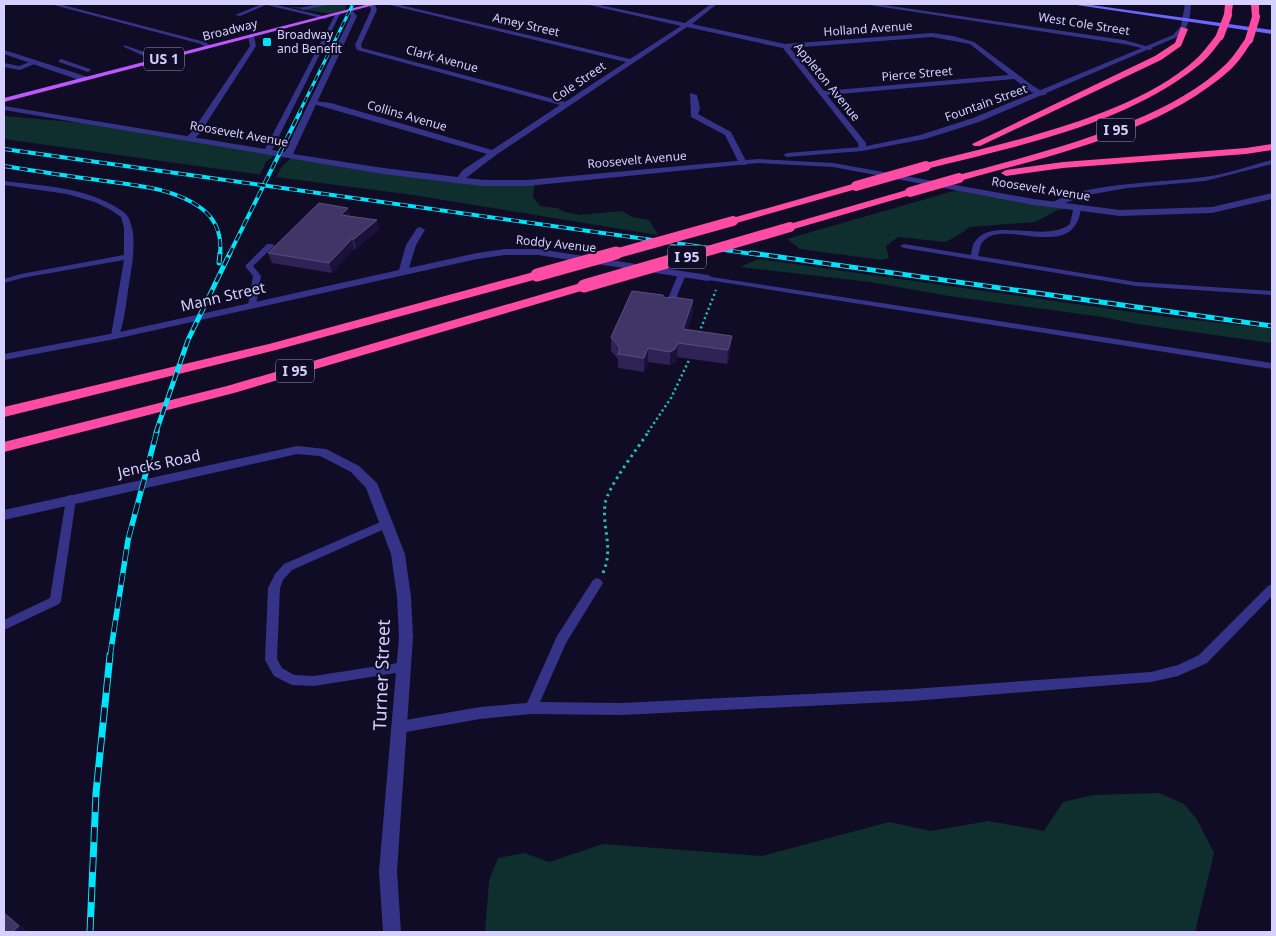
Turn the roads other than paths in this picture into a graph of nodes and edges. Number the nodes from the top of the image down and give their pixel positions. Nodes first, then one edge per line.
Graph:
1 (53, 4) edge
2 (266, 4) edge
3 (328, 4) edge
4 (339, 4) edge
5 (374, 4) edge
6 (388, 4) edge
7 (588, 4) edge
8 (714, 4) edge
9 (866, 4) edge
10 (1073, 4) edge
11 (1183, 4) edge
12 (1188, 4) edge
13 (1229, 4) edge
14 (1255, 4) edge
15 (1110, 6) edge
16 (350, 7) edge
17 (286, 8) junction
18 (339, 13) junction
19 (238, 15) dead end
20 (324, 17) junction
21 (686, 25) junction
22 (1185, 25) junction
23 (1272, 32) edge
24 (251, 36) junction
25 (126, 46) dead end
26 (785, 46) junction
27 (209, 47) junction
28 (1150, 48) junction
29 (4, 52) edge
30 (157, 60) junction
31 (61, 61) dead end
32 (630, 61) junction
33 (35, 62) junction
34 (71, 64) junction
35 (4, 65) edge
36 (56, 69) junction
37 (88, 70) dead end
38 (1015, 77) junction
39 (85, 79) junction
40 (821, 93) junction
41 (1043, 94) junction
42 (693, 95) dead end
43 (4, 100) edge
44 (314, 103) junction
45 (565, 104) junction
46 (4, 108) edge
47 (190, 138) junction
48 (1272, 147) edge
49 (862, 149) junction
50 (267, 152) junction
51 (493, 153) junction
52 (288, 155) junction
53 (758, 161) junction
54 (1272, 162) edge
55 (743, 163) junction
56 (926, 166) junction
57 (858, 169) junction
58 (959, 178) junction
59 (458, 181) junction
60 (4, 183) edge
61 (1272, 196) edge
62 (1053, 205) junction
63 (1077, 208) junction
64 (420, 230) dead end
65 (270, 246) dead end
66 (904, 246) dead end
67 (128, 257) junction
68 (974, 258) junction
69 (403, 273) junction
70 (682, 274) junction
71 (708, 278) joint
72 (4, 281) edge
73 (1272, 293) edge
74 (252, 305) junction
75 (668, 308) edge
76 (115, 336) junction
77 (4, 357) edge
78 (1272, 366) edge
79 (4, 412) edge
80 (4, 447) edge
81 (322, 452) joint
82 (70, 500) junction
83 (4, 515) edge
84 (385, 524) junction
85 (597, 583) road end
86 (1272, 589) edge
87 (4, 625) edge
88 (404, 666) junction
89 (531, 708) junction
90 (400, 726) junction
91 (392, 932) edge

1 - 27 street
2 - 17 street
2 - 19 lane
3 - 17 street
4 - 18 main road
5 - 16 main road, Broadway / US 1
5 - 45 street, Clark Avenue
6 - 32 street, Amey Street
7 - 21 street, Appleton Avenue
8 - 21 street, Cole Street
9 - 28 street, West Cole Street
10 - 15 main road
11 - 12 lane
12 - 22 street
13 - 56 highway, I 95, bridge
14 - 58 highway, I 95, bridge
15 - 22 main road
16 - 18 main road, Broadway / US 1
16 - 44 street
17 - 20 street
18 - 20 main road, Broadway / US 1
18 - 50 street
20 - 24 main road, Broadway / US 1
21 - 26 street, Appleton Avenue
21 - 32 street, Cole Street
22 - 23 main road
22 - 28 street, Fountain Street
22 - 56 highway
24 - 27 main road, Broadway / US 1
24 - 47 street
25 - 30 lane
26 - 38 street, Holland Avenue
26 - 40 street, Appleton Avenue
27 - 30 main road, Broadway / US 1
28 - 41 street, Fountain Street
29 - 33 street
30 - 39 main road, Broadway / US 1
31 - 34 lane
32 - 45 street, Cole Street
33 - 35 lane
33 - 36 street
34 - 36 lane
34 - 37 lane
36 - 39 street
38 - 40 street, Pierce Street
38 - 41 street, Holland Avenue
39 - 43 main road, Broadway / US 1
40 - 49 street, Appleton Avenue
41 - 49 street, Fountain Street
42 - 55 street
44 - 51 street, Collins Avenue
44 - 52 street
45 - 51 street, Cole Street
46 - 47 street, Roosevelt Avenue
47 - 50 street, Roosevelt Avenue
48 - 58 highway
49 - 53 street, Fountain Street
49 - 57 street
50 - 52 street, Roosevelt Avenue
51 - 59 street, Cole Street
52 - 59 street, Roosevelt Avenue
53 - 55 street, Roosevelt Avenue
53 - 57 street, Roosevelt Avenue
54 - 62 lane
55 - 59 street, Roosevelt Avenue
56 - 79 highway, I 95, bridge
57 - 62 street, Roosevelt Avenue
58 - 80 highway, I 95, bridge
60 - 67 lane
61 - 63 street, Roosevelt Avenue
62 - 63 street, Roosevelt Avenue
63 - 68 lane
64 - 69 street
65 - 74 lane
66 - 68 lane
67 - 72 lane
67 - 76 lane
68 - 73 lane
69 - 70 street, Roddy Avenue
69 - 74 street, Mann Street
70 - 71 street, Roddy Avenue
70 - 75 lane
71 - 78 lane
74 - 76 street, Mann Street
76 - 77 street, Mann Street
81 - 82 street, Jencks Road
81 - 84 street, Turner Street
82 - 83 street, Jencks Road
82 - 87 lane
84 - 88 street, Turner Street
84 - 88 lane
85 - 89 lane
86 - 89 lane
88 - 90 street, Turner Street
89 - 90 lane
90 - 91 street, Turner Street

